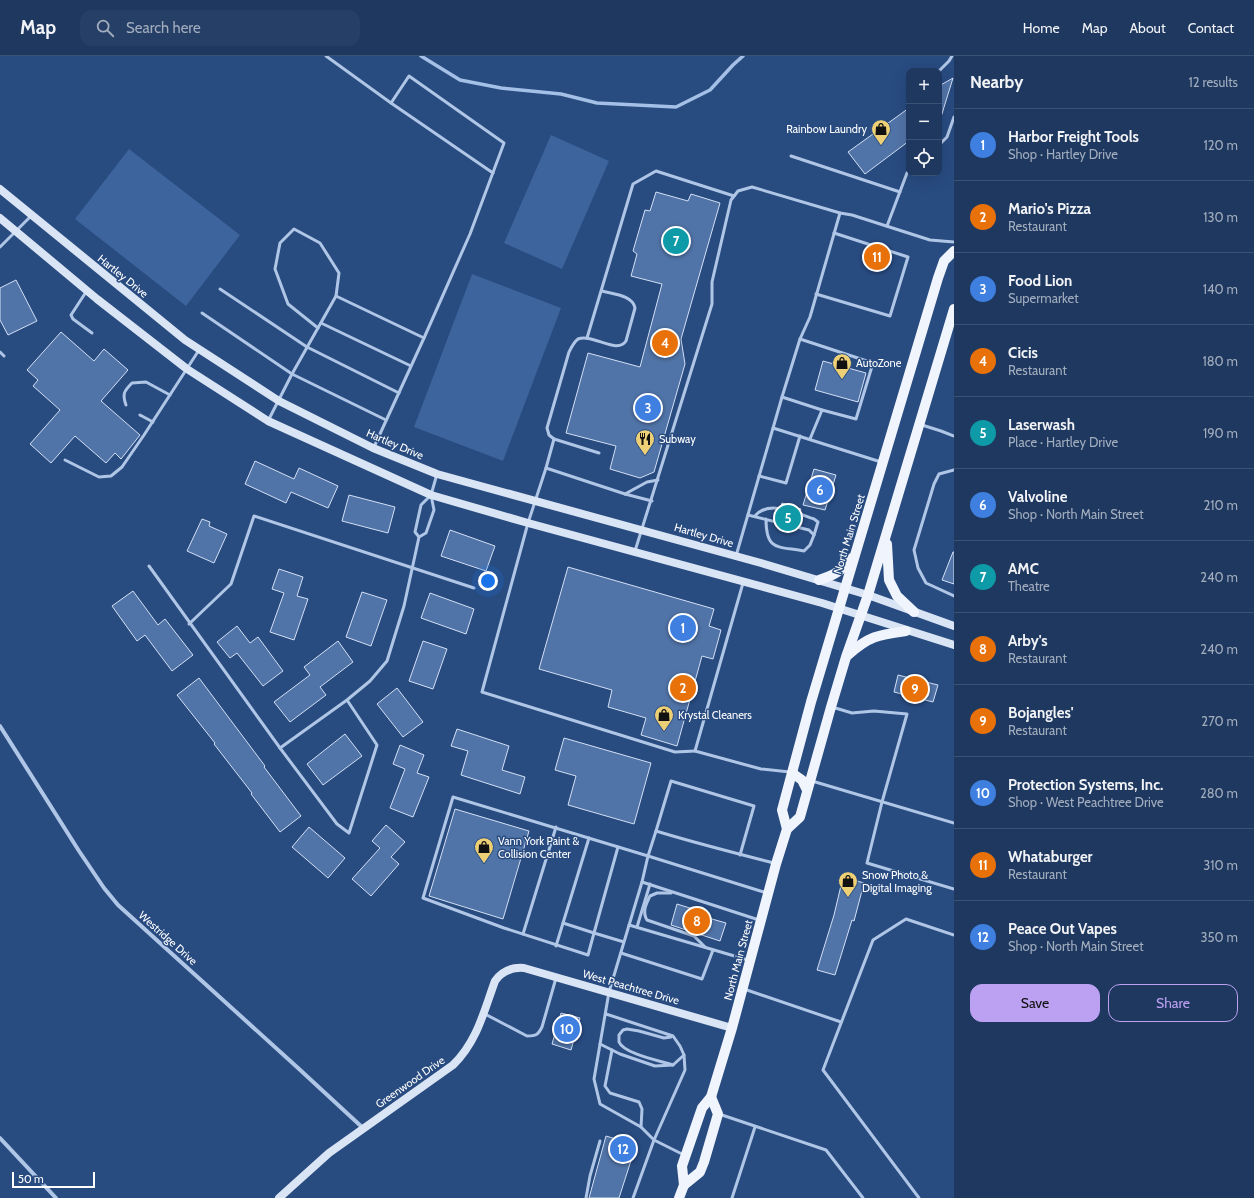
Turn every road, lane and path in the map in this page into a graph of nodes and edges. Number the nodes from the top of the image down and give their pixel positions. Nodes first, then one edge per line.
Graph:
1 (326, 56) edge
2 (952, 56) edge
3 (942, 68) edge
4 (391, 104) junction
5 (954, 117) edge
6 (942, 142) edge
7 (791, 156) dead end
8 (493, 173) junction
9 (906, 176) edge
10 (0, 189) edge
11 (900, 192) junction
12 (734, 196) junction
13 (840, 213) junction
14 (32, 215) junction
15 (0, 218) edge
16 (887, 226) junction
17 (16, 231) junction
18 (834, 233) junction
19 (954, 242) edge
20 (0, 247) edge
21 (954, 251) edge
22 (220, 289) dead end
23 (88, 291) junction
24 (602, 291) junction
25 (816, 294) junction
26 (336, 296) junction
27 (954, 309) edge
28 (202, 313) dead end
29 (321, 323) junction
30 (318, 328) junction
31 (92, 333) dead end
32 (424, 338) junction
33 (587, 338) junction
34 (800, 339) junction
35 (307, 347) junction
36 (199, 350) junction
37 (0, 352) edge
38 (4, 356) dead end
39 (411, 366) junction
40 (187, 369) junction
41 (292, 374) junction
42 (399, 393) junction
43 (170, 395) junction
44 (782, 397) junction
45 (279, 401) junction
46 (126, 405) dead end
47 (822, 410) junction
48 (140, 415) dead end
49 (386, 420) junction
50 (268, 421) junction
51 (153, 422) junction
52 (920, 424) junction
53 (773, 428) junction
54 (800, 436) junction
55 (954, 436) edge
56 (554, 439) junction
57 (810, 439) junction
58 (373, 448) junction
59 (599, 453) dead end
60 (65, 460) dead end
61 (883, 463) junction
62 (546, 468) junction
63 (954, 470) edge
64 (437, 474) junction
65 (759, 476) junction
66 (658, 480) junction
67 (625, 494) junction
68 (431, 495) junction
69 (536, 500) junction
70 (652, 501) junction
71 (748, 515) junction
72 (755, 516) junction
73 (766, 520) junction
74 (528, 523) junction
75 (642, 530) junction
76 (887, 534) junction
77 (814, 535) junction
78 (419, 537) junction
79 (635, 553) junction
80 (855, 555) junction
81 (736, 556) junction
82 (149, 566) dead end
83 (413, 569) junction
84 (819, 580) junction
85 (744, 582) junction
86 (474, 588) dead end
87 (845, 588) junction
88 (868, 595) junction
89 (954, 596) edge
90 (839, 608) junction
91 (914, 612) junction
92 (860, 615) junction
93 (189, 624) junction
94 (954, 626) edge
95 (906, 631) junction
96 (954, 645) edge
97 (846, 657) junction
98 (347, 700) junction
99 (831, 707) junction
100 (0, 726) edge
101 (280, 748) junction
102 (694, 751) junction
103 (792, 773) junction
104 (809, 785) junction
105 (882, 802) junction
106 (954, 823) edge
107 (556, 828) junction
108 (787, 829) junction
109 (656, 831) junction
110 (589, 838) junction
111 (618, 847) junction
112 (740, 855) junction
113 (648, 856) junction
114 (776, 864) junction
115 (642, 882) junction
116 (650, 884) junction
117 (954, 890) edge
118 (675, 893) junction
119 (768, 894) junction
120 (761, 921) junction
121 (563, 924) junction
122 (629, 925) junction
123 (637, 927) junction
124 (594, 933) junction
125 (523, 934) junction
126 (954, 935) edge
127 (624, 942) junction
128 (556, 946) junction
129 (705, 947) junction
130 (713, 950) junction
131 (621, 953) junction
132 (750, 961) junction
133 (524, 968) joint
134 (556, 977) junction
135 (742, 989) junction
136 (609, 992) junction
137 (483, 1013) junction
138 (606, 1014) junction
139 (841, 1022) junction
140 (732, 1028) junction
141 (673, 1036) junction
142 (600, 1044) junction
143 (612, 1050) junction
144 (684, 1056) junction
145 (673, 1065) junction
146 (711, 1096) junction
147 (702, 1108) junction
148 (718, 1114) junction
149 (641, 1127) junction
150 (755, 1127) junction
151 (363, 1128) junction
152 (0, 1138) edge
153 (654, 1140) junction
154 (600, 1141) dead end
155 (686, 1156) junction
156 (700, 1172) junction
157 (684, 1185) junction
158 (56, 1198) edge
159 (279, 1198) edge
160 (586, 1198) edge
161 (633, 1198) edge
162 (679, 1198) edge
163 (732, 1198) edge
164 (864, 1198) edge
165 (919, 1198) edge

1 - 4 lane
2 - 3 lane
4 - 8 lane
4 - 8 lane
5 - 6 lane
7 - 11 lane
8 - 32 lane
9 - 11 lane
10 - 14 street, Hartley Drive
11 - 16 lane
12 - 13 lane
12 - 24 lane
12 - 66 lane
13 - 16 lane
13 - 18 lane
14 - 17 lane
14 - 36 street, Hartley Drive
15 - 17 street
16 - 19 lane
17 - 20 lane
17 - 23 street
18 - 25 lane
18 - 25 lane
21 - 61 main road, North Main Street
22 - 35 lane
23 - 31 lane
23 - 40 street
24 - 33 lane
24 - 33 lane
25 - 34 lane
26 - 29 lane
26 - 30 lane
26 - 32 lane
27 - 52 main road, North Main Street
28 - 41 lane
29 - 30 lane
29 - 39 lane
30 - 35 lane
32 - 39 lane
33 - 56 lane
34 - 44 lane
34 - 47 lane
35 - 41 lane
35 - 42 lane
36 - 40 lane
36 - 45 street, Hartley Drive
37 - 38 lane
39 - 42 lane
40 - 43 lane
40 - 50 street
41 - 45 lane
41 - 49 lane
42 - 49 lane
43 - 46 lane
43 - 51 lane
44 - 47 lane
44 - 53 lane
45 - 50 lane
45 - 58 street, Hartley Drive
47 - 57 lane
48 - 51 lane
49 - 58 lane
50 - 68 street
51 - 60 lane
52 - 55 lane
52 - 76 main road, North Main Street
53 - 54 lane
53 - 65 lane
54 - 57 lane
54 - 65 lane
56 - 59 lane
56 - 62 lane
57 - 61 lane
58 - 64 street, Hartley Drive
61 - 80 main road, North Main Street
62 - 67 lane
62 - 69 lane
63 - 89 lane
64 - 68 lane
64 - 69 street, Hartley Drive
65 - 71 lane
66 - 67 lane
66 - 70 lane
67 - 70 lane
68 - 74 street
68 - 78 lane
68 - 78 lane
69 - 74 lane
69 - 75 street, Hartley Drive
70 - 75 lane
71 - 72 lane
71 - 81 lane
72 - 73 lane
72 - 77 lane
73 - 77 lane
73 - 77 lane
74 - 79 street
74 - 102 lane
75 - 79 lane
75 - 81 street, Hartley Drive
76 - 88 main road, North Main Street
76 - 91 main road
78 - 83 lane
79 - 85 street
80 - 84 main road
80 - 87 main road, North Main Street
81 - 84 street, Hartley Drive
82 - 93 lane
83 - 86 lane
83 - 93 lane
83 - 98 lane
84 - 87 street, Hartley Drive
85 - 90 street
85 - 102 lane
87 - 88 street, Hartley Drive
87 - 90 main road, North Main Street
88 - 91 street, Hartley Drive
88 - 92 main road, North Main Street
90 - 92 street
90 - 103 main road, North Main Street
91 - 94 street, Hartley Drive
92 - 95 street
92 - 97 main road, North Main Street
93 - 101 lane
95 - 96 street
95 - 97 main road
97 - 99 main road, North Main Street
98 - 101 lane
98 - 101 lane
99 - 104 main road, North Main Street
99 - 105 lane
100 - 151 street, Westridge Drive
102 - 103 lane
103 - 104 main road
103 - 108 main road, North Main Street
104 - 105 lane
104 - 108 main road, North Main Street
105 - 106 lane
105 - 117 lane
107 - 110 lane
107 - 125 lane
107 - 125 lane
108 - 114 main road, North Main Street
109 - 112 lane
109 - 112 lane
109 - 113 lane
110 - 111 lane
110 - 121 lane
111 - 113 lane
111 - 124 lane
112 - 114 lane
113 - 115 lane
113 - 119 lane
114 - 119 main road, North Main Street
115 - 116 lane
115 - 122 lane
116 - 118 lane
116 - 123 lane
118 - 120 lane
118 - 129 lane
119 - 120 main road, North Main Street
120 - 132 main road, North Main Street
121 - 124 lane
121 - 128 lane
122 - 123 lane
122 - 127 lane
123 - 129 lane
124 - 127 lane
124 - 128 lane
125 - 128 lane
126 - 139 lane
127 - 131 lane
129 - 130 lane
130 - 131 lane
130 - 132 lane
131 - 136 lane
132 - 135 main road, North Main Street
133 - 134 street, West Peachtree Drive
133 - 137 street, Greenwood Drive
134 - 136 street, West Peachtree Drive
134 - 137 lane
135 - 139 lane
135 - 140 main road, North Main Street
136 - 138 lane
136 - 140 street, West Peachtree Drive
137 - 151 street, Greenwood Drive
138 - 141 lane
138 - 142 lane
139 - 165 lane
140 - 146 main road, North Main Street
141 - 144 lane
141 - 145 lane
142 - 143 lane
142 - 149 lane
143 - 145 lane
143 - 149 lane
144 - 145 lane
144 - 153 lane
146 - 147 main road, North Main Street
146 - 148 main road
147 - 148 main road
147 - 155 main road, North Main Street
148 - 150 lane
148 - 156 main road
149 - 153 lane
150 - 163 lane
150 - 164 lane
151 - 159 street, Greenwood Drive
152 - 158 street
153 - 155 lane
153 - 161 lane
154 - 160 lane
155 - 156 main road
155 - 157 main road, North Main Street
156 - 157 main road, North Main Street
157 - 162 main road, North Main Street

